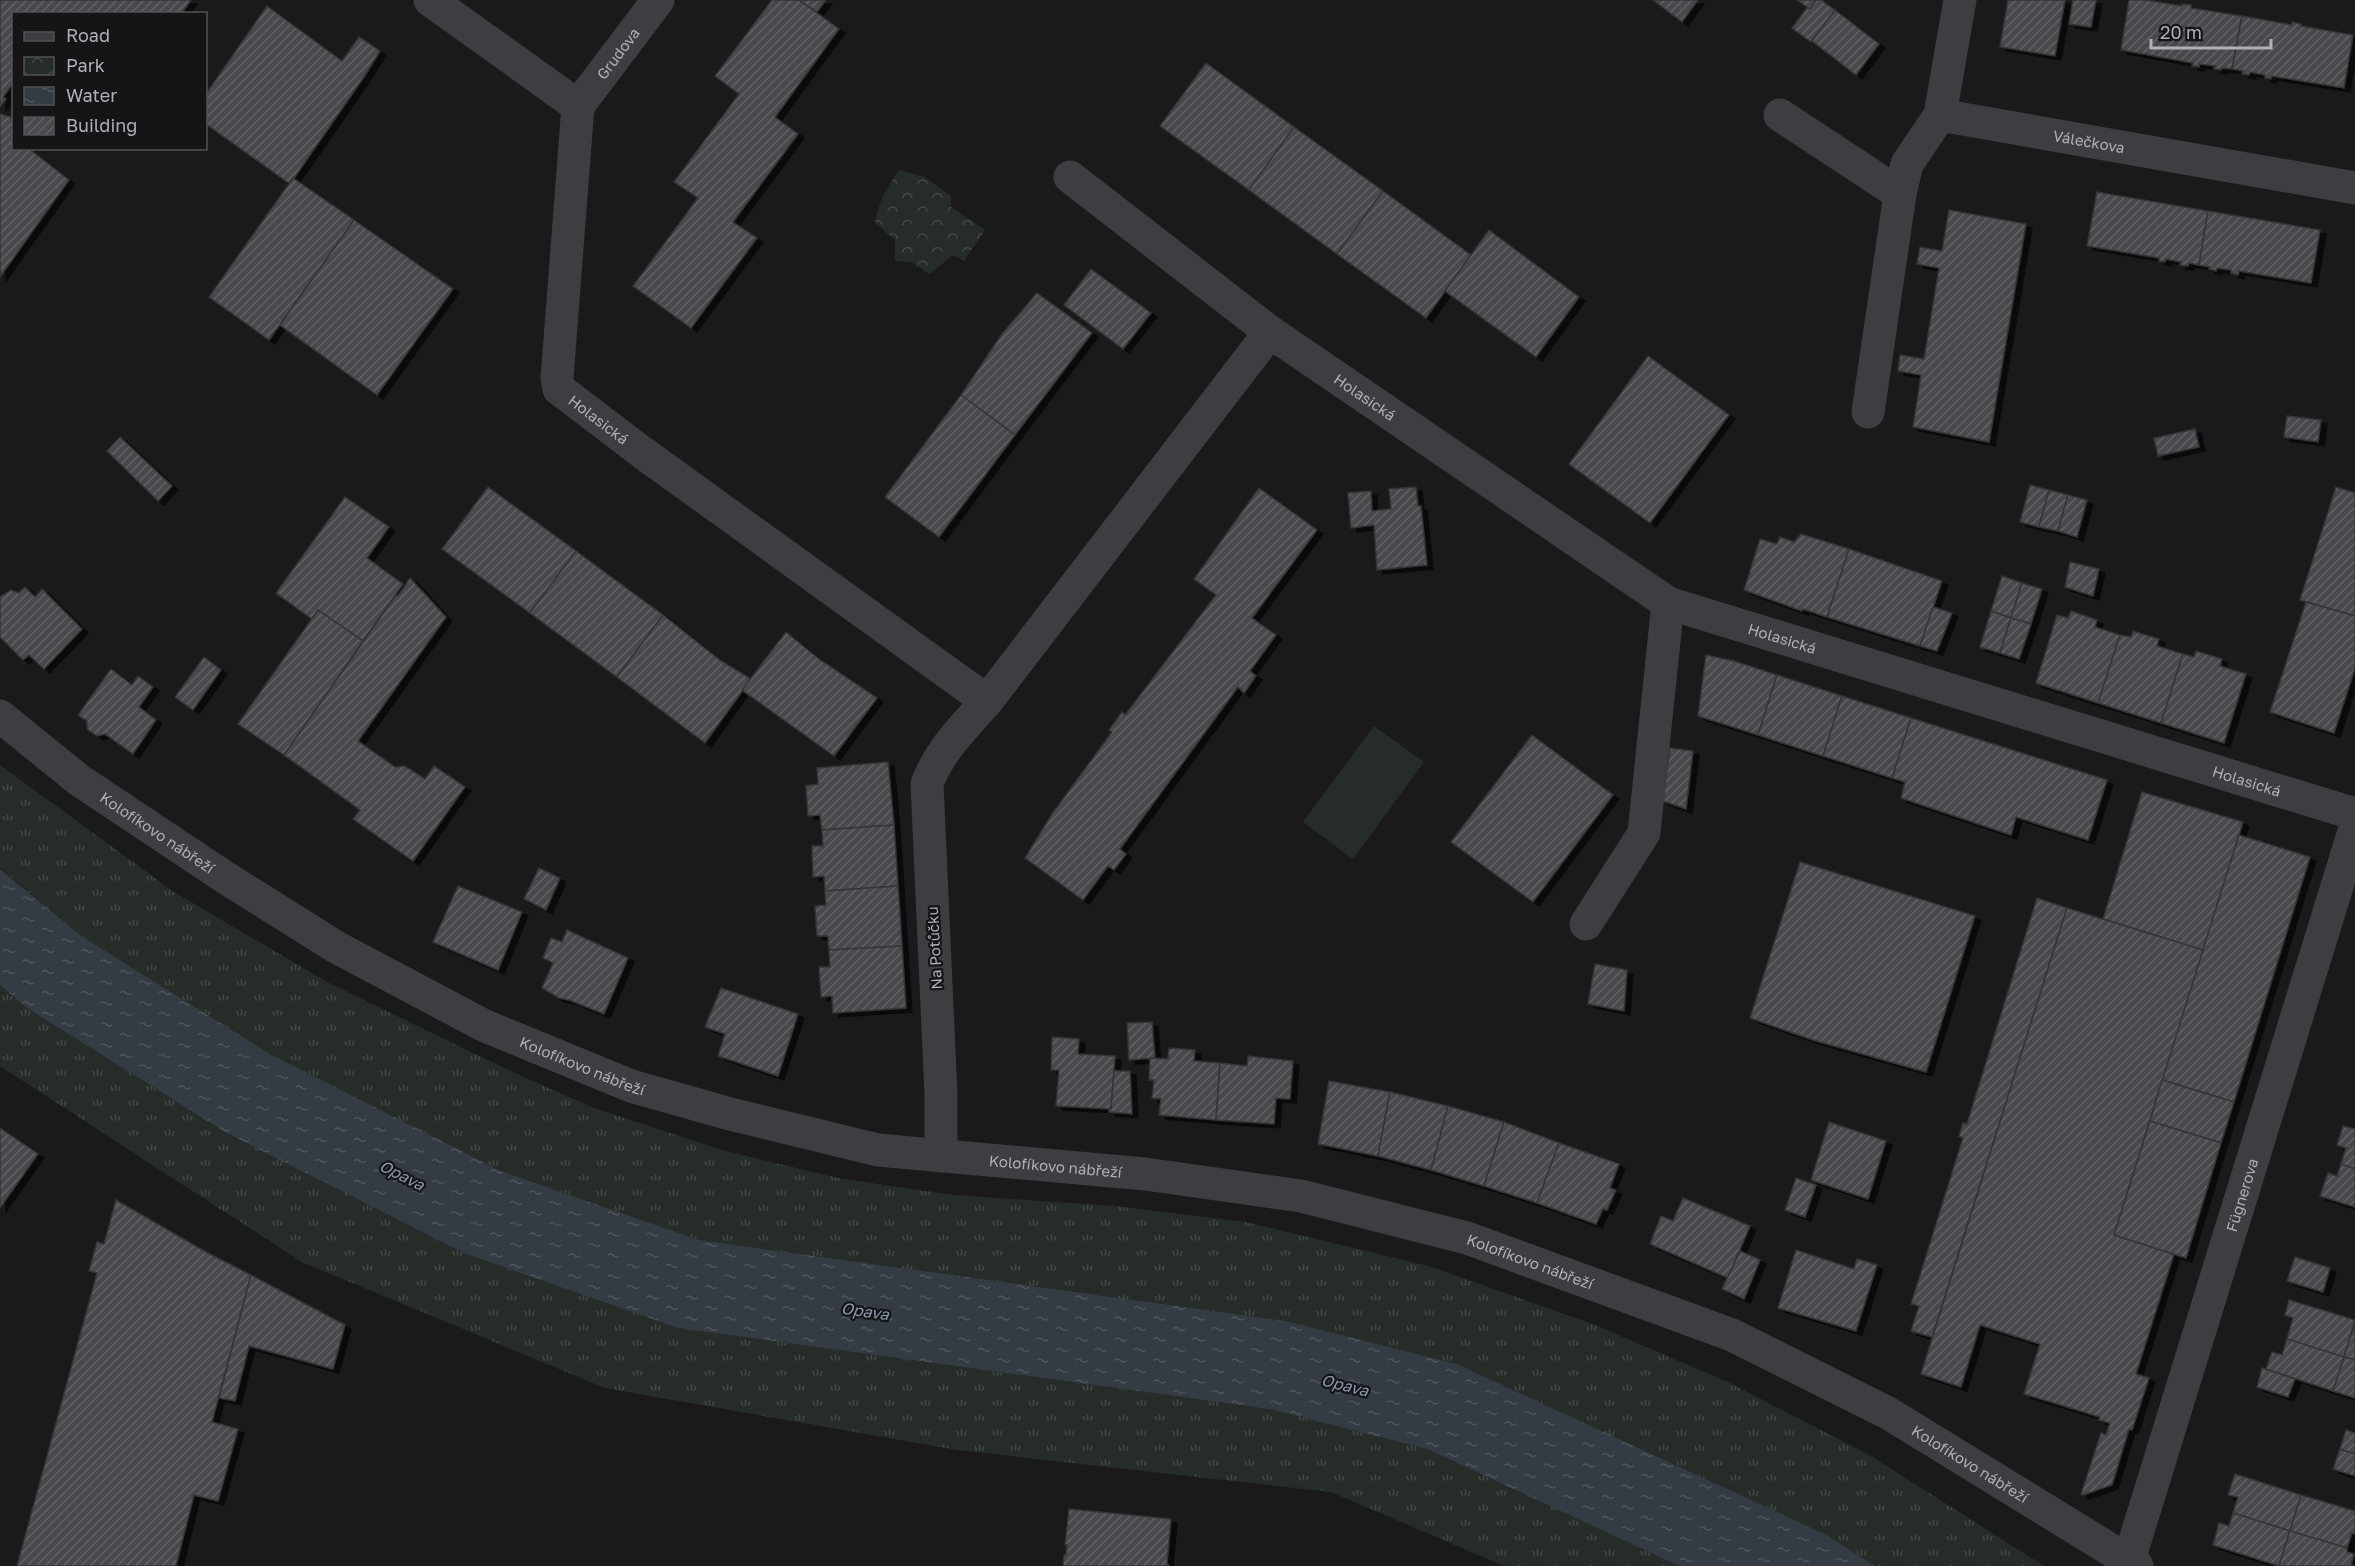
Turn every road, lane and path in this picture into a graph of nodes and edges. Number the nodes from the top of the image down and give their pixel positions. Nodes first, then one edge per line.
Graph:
1 (430, 0) edge
2 (658, 0) edge
3 (1960, 0) edge
4 (578, 106) junction
5 (1780, 115) dead end
6 (1940, 115) junction
7 (1070, 177) dead end
8 (2355, 188) edge
9 (1900, 194) junction
10 (1270, 332) junction
11 (1868, 412) dead end
12 (1668, 603) junction
13 (987, 701) junction
14 (0, 716) edge
15 (2355, 814) edge
16 (2355, 828) edge
17 (1586, 924) dead end
18 (941, 1156) junction
19 (2133, 1563) edge

1 - 4 street
2 - 4 street, Grudova
3 - 6 street
4 - 13 street, Holasická
5 - 9 street
6 - 8 street, Válečkova
6 - 9 street
7 - 10 street, Holasická
9 - 11 street
10 - 12 street, Holasická
10 - 13 street
12 - 15 street, Holasická
12 - 17 street
13 - 18 street, Na Potůčku
14 - 18 street, Kolofíkovo nábřeží
16 - 19 street, Fügnerova
18 - 19 street, Kolofíkovo nábřeží

